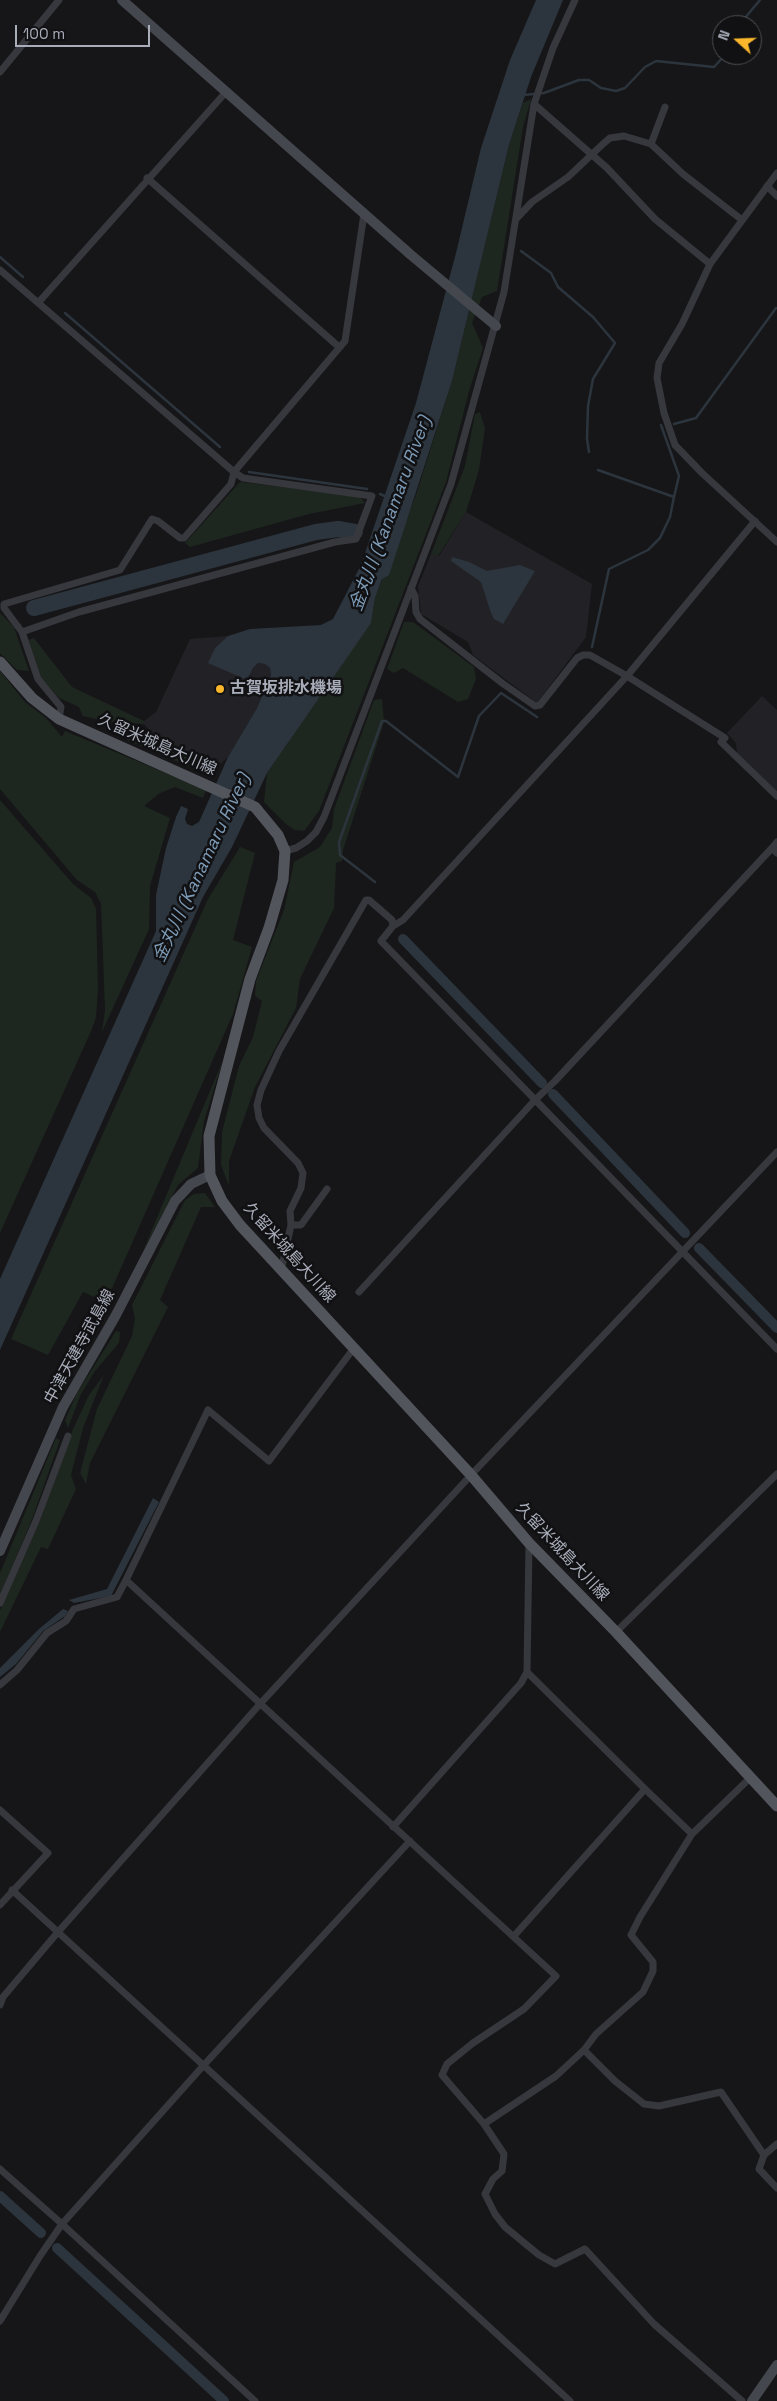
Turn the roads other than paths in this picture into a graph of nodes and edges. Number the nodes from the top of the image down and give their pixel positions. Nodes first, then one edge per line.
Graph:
1 (59, 0) edge
2 (122, 0) edge
3 (575, 0) edge
4 (2, 67) edge
5 (226, 92) junction
6 (535, 101) junction
7 (665, 107) dead end
8 (651, 144) junction
9 (593, 155) junction
10 (777, 174) edge
11 (147, 178) junction
12 (767, 186) junction
13 (777, 196) edge
14 (364, 214) junction
15 (516, 220) junction
16 (742, 220) junction
17 (710, 264) junction
18 (0, 270) edge
19 (38, 302) junction
20 (496, 326) junction
21 (339, 347) junction
22 (234, 472) junction
23 (754, 521) junction
24 (777, 542) edge
25 (410, 588) junction
26 (22, 632) junction
27 (0, 662) edge
28 (627, 676) junction
29 (59, 718) junction
30 (777, 796) edge
31 (775, 848) edge
32 (285, 851) junction
33 (393, 926) junction
34 (535, 1100) junction
35 (777, 1152) edge
36 (210, 1175) junction
37 (327, 1189) dead end
38 (291, 1225) junction
39 (683, 1252) junction
40 (281, 1271) junction
41 (359, 1292) dead end
42 (354, 1348) junction
43 (777, 1349) edge
44 (68, 1436) dead end
45 (777, 1474) edge
46 (471, 1475) junction
47 (529, 1542) junction
48 (0, 1551) edge
49 (126, 1580) junction
50 (0, 1603) edge
51 (616, 1632) junction
52 (527, 1672) junction
53 (0, 1685) edge
54 (260, 1704) junction
55 (750, 1778) junction
56 (645, 1789) junction
57 (777, 1806) edge
58 (0, 1810) edge
59 (393, 1827) junction
60 (692, 1834) junction
61 (410, 1841) junction
62 (12, 1890) junction
63 (0, 1905) edge
64 (58, 1932) junction
65 (514, 1936) junction
66 (0, 2005) edge
67 (584, 2050) junction
68 (203, 2066) junction
69 (484, 2124) junction
70 (777, 2144) edge
71 (764, 2154) junction
72 (0, 2169) edge
73 (777, 2188) edge
74 (62, 2224) junction
75 (0, 2321) edge
76 (777, 2365) edge
77 (254, 2401) edge
78 (570, 2401) edge
79 (742, 2401) edge
80 (752, 2401) edge

1 - 4 street
2 - 5 street
3 - 6 street
5 - 11 street
5 - 14 street
6 - 9 street
6 - 15 street
7 - 8 street
8 - 9 street
8 - 16 street
9 - 15 street
9 - 17 street
10 - 12 street
11 - 19 street
11 - 21 street
12 - 13 street
12 - 16 street
14 - 20 street
14 - 21 street
15 - 20 street
16 - 17 street
17 - 23 street
18 - 19 street
19 - 22 street
20 - 25 street
21 - 22 street
22 - 26 street
22 - 26 street
23 - 24 street
23 - 28 street
25 - 28 street
25 - 32 street
26 - 29 street
27 - 29 main road, 久留米城島大川線
28 - 30 street
28 - 33 street
29 - 32 main road, 久留米城島大川線
31 - 34 street
32 - 36 main road, 久留米城島大川線
33 - 34 street
33 - 38 street
34 - 39 street
34 - 41 street
35 - 39 street
36 - 40 main road, 久留米城島大川線
36 - 48 street, 中津天建寺武島線
37 - 38 street
38 - 40 street
39 - 43 street
39 - 46 street
40 - 42 main road, 久留米城島大川線
42 - 46 main road, 久留米城島大川線
42 - 49 street
44 - 50 street
45 - 51 street
46 - 47 main road, 久留米城島大川線
46 - 54 street
47 - 51 main road, 久留米城島大川線
47 - 52 street
49 - 53 street
49 - 54 street
51 - 55 main road, 久留米城島大川線
52 - 56 street
52 - 59 street
54 - 59 street
54 - 64 street
55 - 57 main road, 久留米城島大川線
55 - 60 street
56 - 60 street
56 - 65 street
58 - 62 street
59 - 61 street
60 - 67 street
61 - 65 street
61 - 68 street
62 - 63 street
62 - 64 street
64 - 66 street
64 - 68 street
65 - 69 street
67 - 69 street
67 - 71 street
68 - 74 street
68 - 78 street
69 - 79 street
70 - 71 street
71 - 73 street
72 - 74 street
74 - 75 street
74 - 77 street
76 - 80 street

